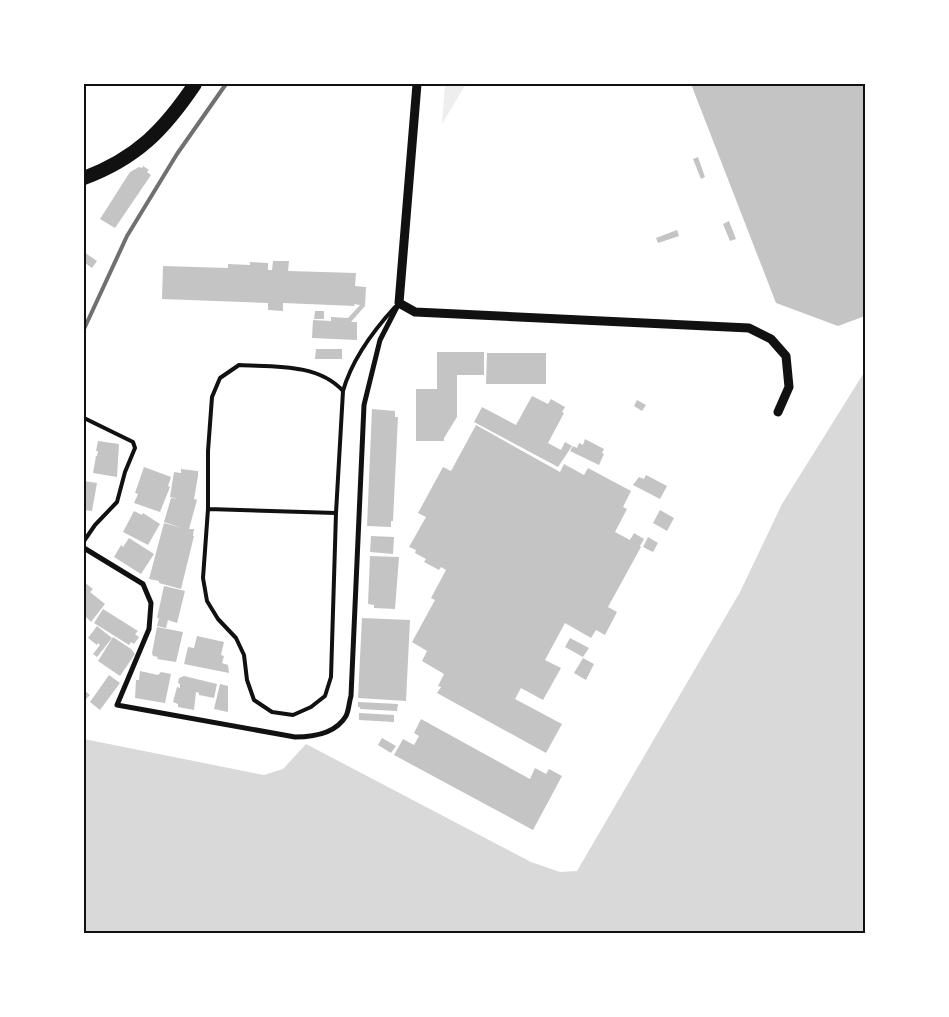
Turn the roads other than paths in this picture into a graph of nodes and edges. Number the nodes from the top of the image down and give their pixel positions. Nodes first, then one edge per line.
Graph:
1 (195, 84) edge
2 (417, 84) edge
3 (84, 178) edge
4 (398, 303) junction
5 (343, 391) junction
6 (778, 412) dead end
7 (84, 418) edge
8 (208, 510) junction
9 (336, 513) junction
10 (84, 540) edge
11 (84, 548) edge

1 - 3 highway
2 - 4 street
4 - 5 lane
4 - 6 street
4 - 11 street
5 - 8 lane
5 - 9 lane
7 - 10 lane
8 - 9 lane
8 - 9 lane

